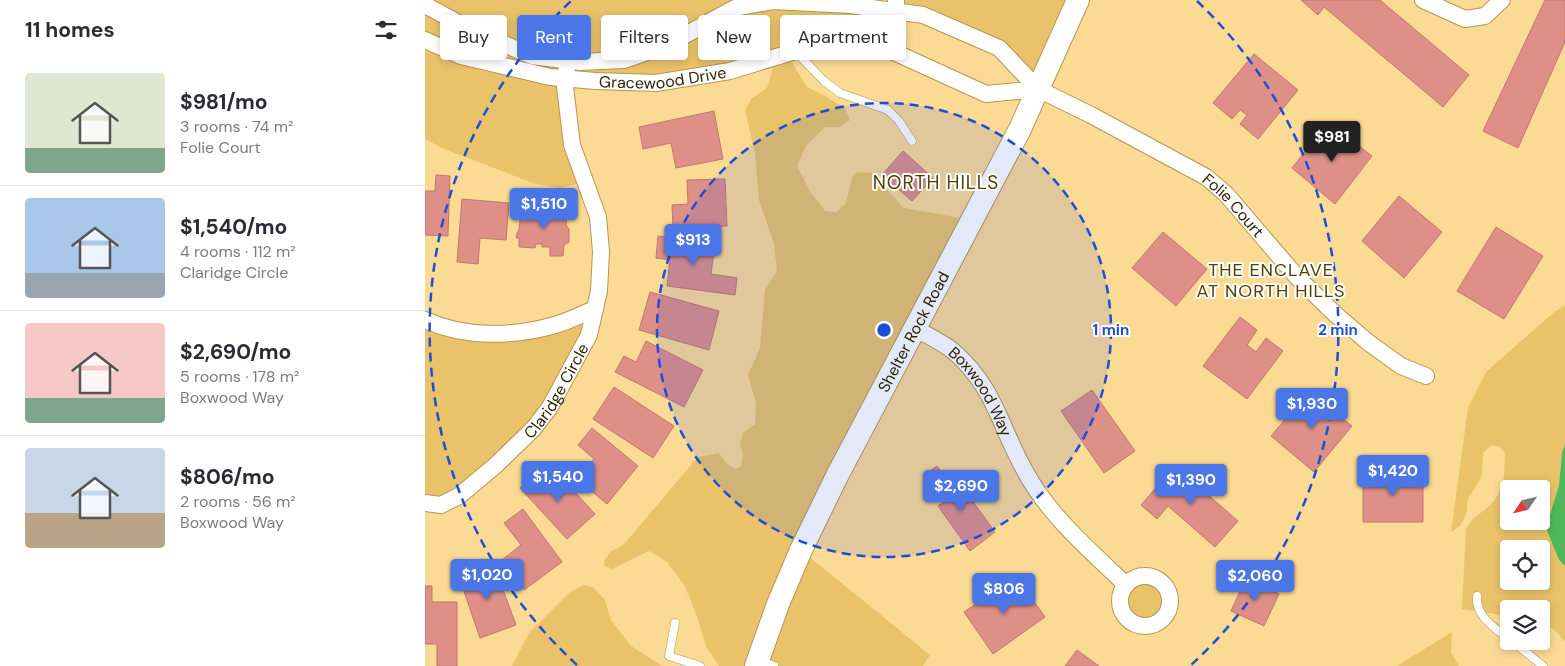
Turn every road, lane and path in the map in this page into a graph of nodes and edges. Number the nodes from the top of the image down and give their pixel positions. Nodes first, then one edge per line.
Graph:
1 (1078, 0) edge
2 (1423, 0) edge
3 (1503, 0) edge
4 (425, 5) edge
5 (896, 6) edge
6 (425, 40) edge
7 (780, 55) edge
8 (906, 57) edge
9 (804, 60) edge
10 (568, 61) junction
11 (564, 78) junction
12 (1038, 89) junction
13 (913, 141) dead end
14 (595, 309) junction
15 (425, 320) edge
16 (914, 328) junction
17 (1426, 376) dead end
18 (425, 503) edge
19 (1126, 585) dead end
20 (1477, 596) dead end
21 (675, 623) dead end
22 (1500, 632) edge
23 (1523, 650) edge
24 (763, 664) edge
25 (701, 666) edge
26 (1543, 666) edge

1 - 12 main road, Shelter Rock Road
2 - 3 street
4 - 10 street, Gracewood Drive
5 - 10 street, Gracewood Drive
5 - 12 street, Gracewood Drive
6 - 11 street, Gracewood Drive
7 - 11 street, Gracewood Drive
8 - 12 street, Gracewood Drive
9 - 13 lane
10 - 11 street, Claridge Circle
11 - 14 street, Claridge Circle
12 - 16 main road, Shelter Rock Road
12 - 17 street, Folie Court
14 - 15 street, Claridge Circle
14 - 18 street, Claridge Circle
16 - 19 street, Boxwood Way
16 - 24 main road, Shelter Rock Road
20 - 22 lane
21 - 25 lane
23 - 26 lane

